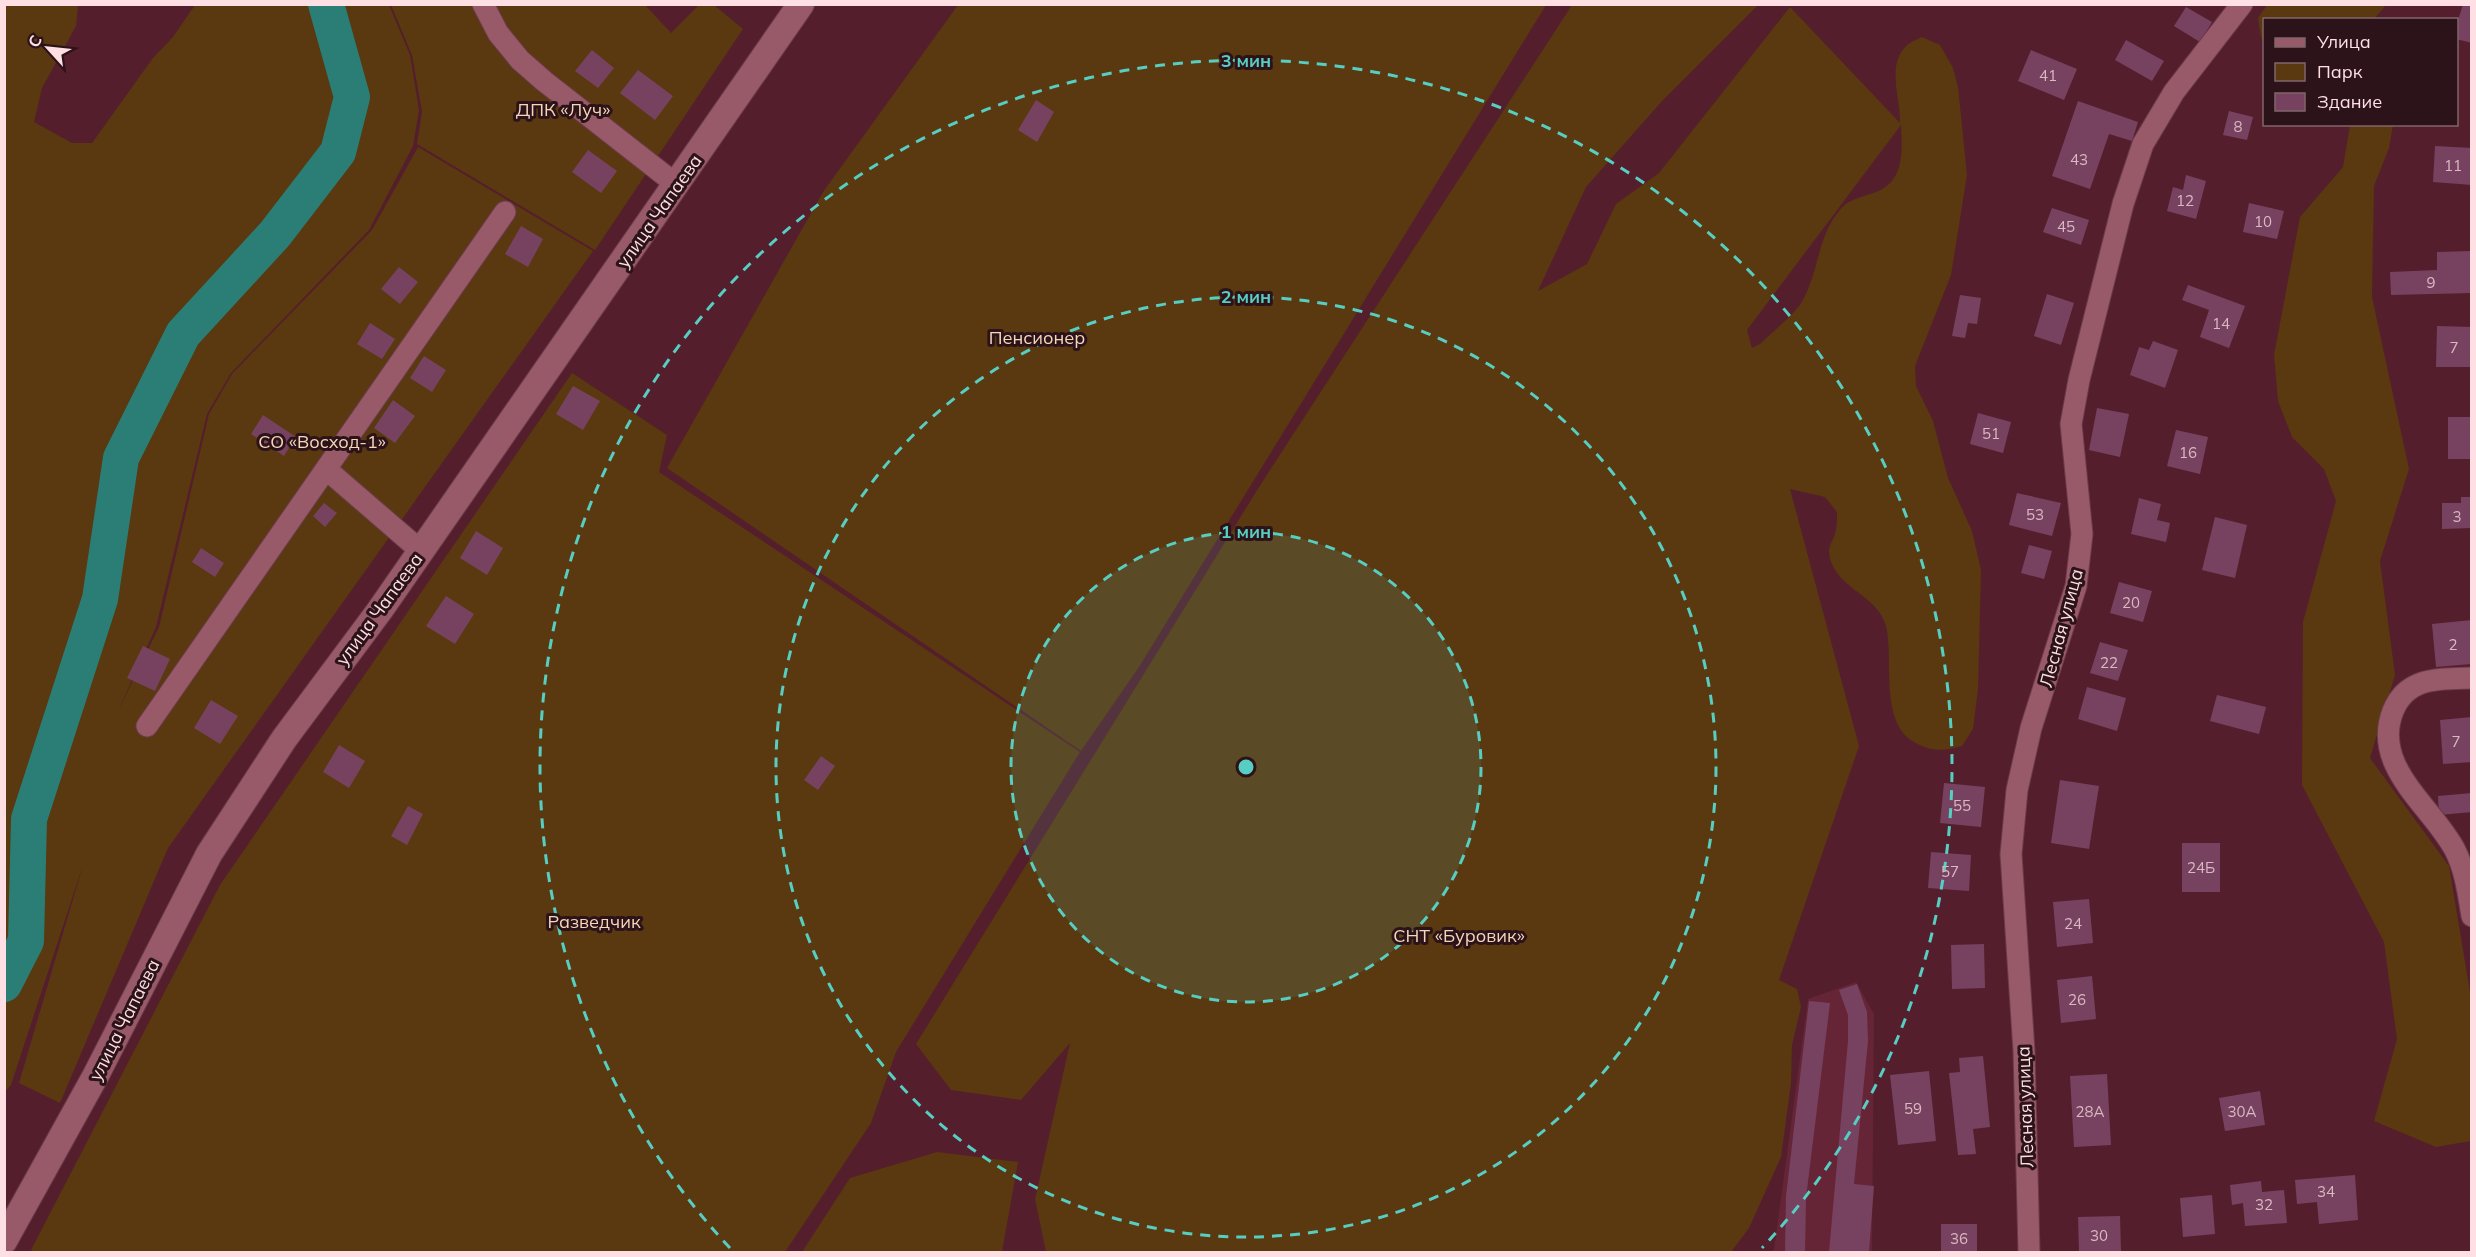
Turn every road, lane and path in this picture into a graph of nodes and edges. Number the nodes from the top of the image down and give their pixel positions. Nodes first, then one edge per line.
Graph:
1 (483, 4) edge
2 (801, 4) edge
3 (2242, 4) edge
4 (677, 185) junction
5 (505, 212) dead end
6 (326, 469) junction
7 (421, 551) junction
8 (2472, 678) edge
9 (147, 726) dead end
10 (2472, 916) edge
11 (4, 1240) edge
12 (2029, 1252) edge

1 - 4 street
2 - 4 street, улица Чапаева
3 - 12 street, Лесная улица
4 - 7 street, улица Чапаева
5 - 6 street
6 - 7 street
6 - 9 street
7 - 11 street, улица Чапаева
8 - 10 street

